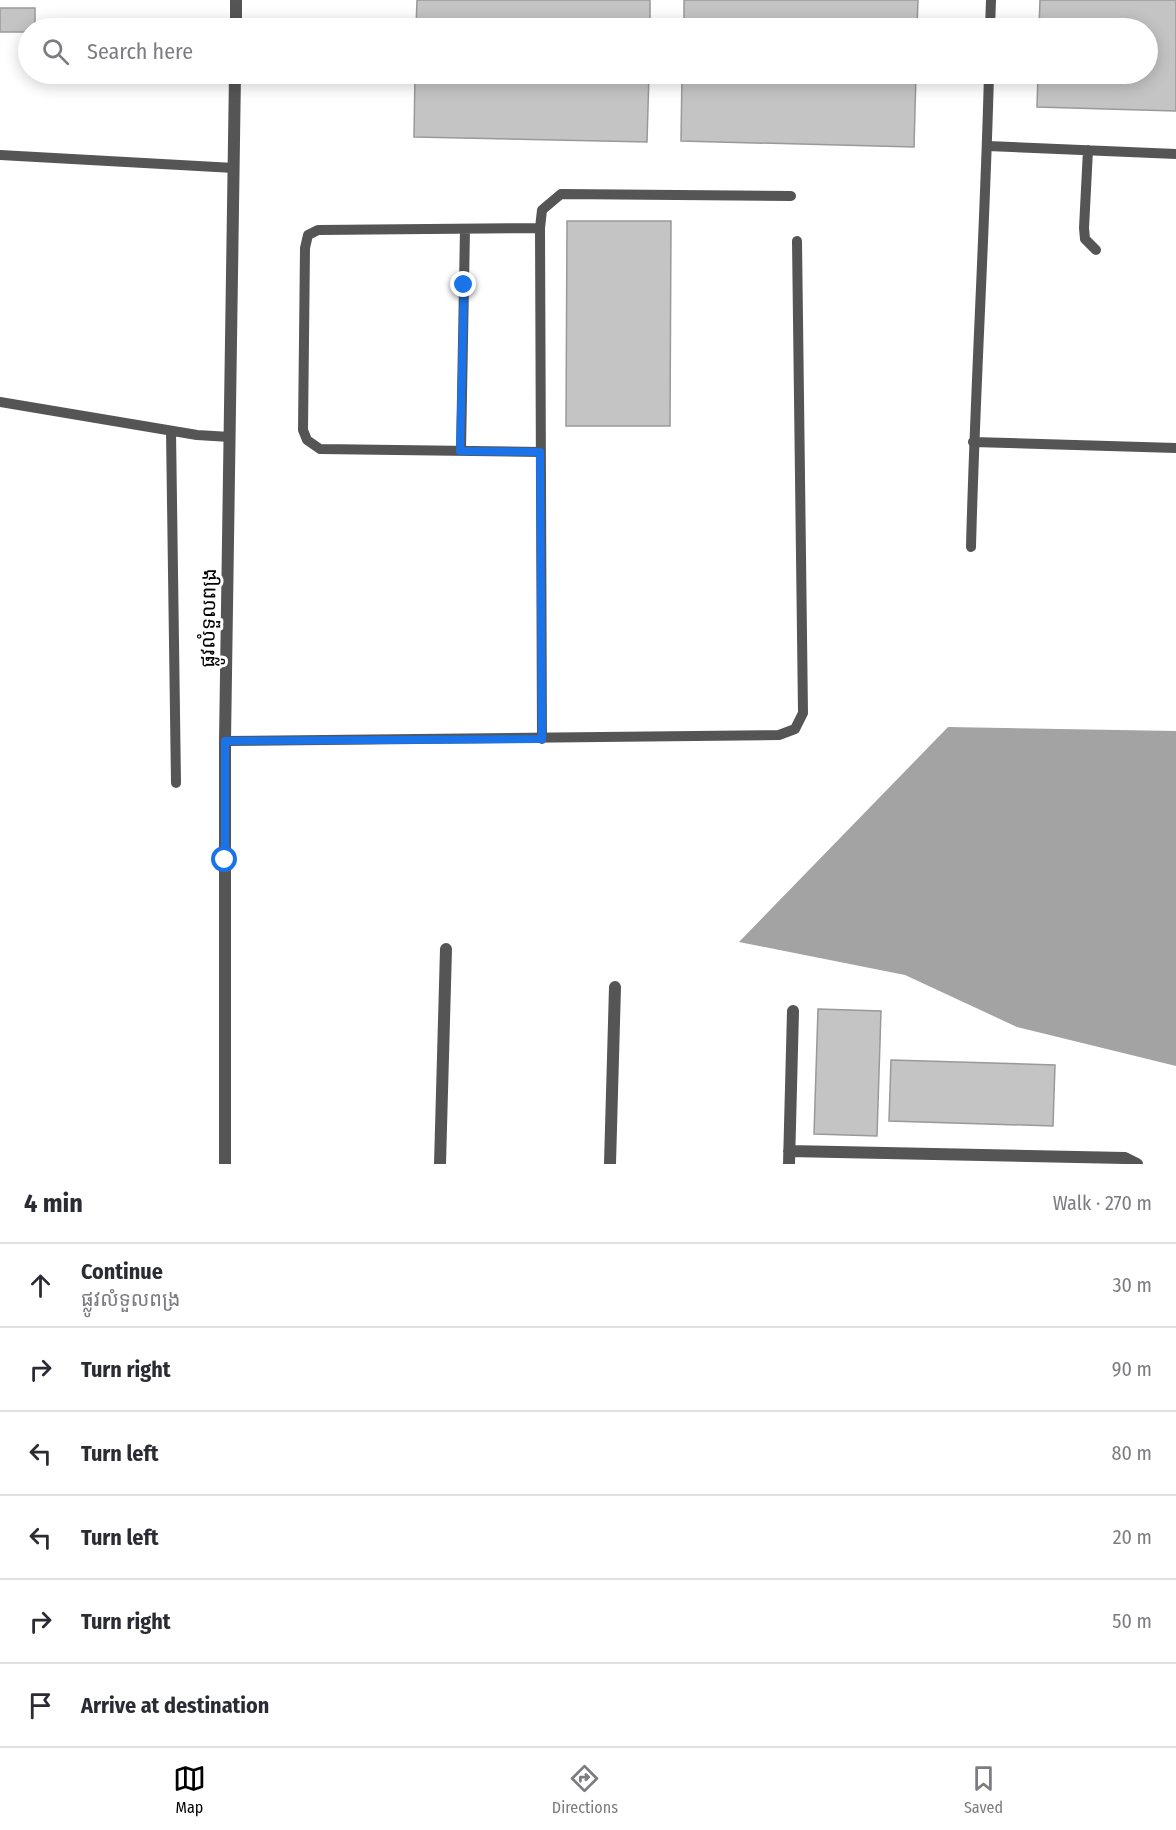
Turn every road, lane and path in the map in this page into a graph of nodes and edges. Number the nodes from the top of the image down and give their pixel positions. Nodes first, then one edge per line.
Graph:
1 (236, 0) edge
2 (991, 0) edge
3 (236, 18) edge
4 (990, 18) edge
5 (235, 84) edge
6 (989, 84) edge
7 (987, 146) junction
8 (1088, 150) junction
9 (1176, 154) edge
10 (0, 155) edge
11 (234, 168) junction
12 (791, 196) dead end
13 (540, 228) junction
14 (465, 229) junction
15 (797, 241) dead end
16 (1095, 250) dead end
17 (0, 402) edge
18 (171, 430) junction
19 (230, 437) junction
20 (973, 442) junction
21 (1176, 448) edge
22 (460, 451) junction
23 (540, 452) junction
24 (971, 547) dead end
25 (542, 739) junction
26 (225, 741) junction
27 (176, 783) dead end
28 (446, 949) dead end
29 (615, 987) dead end
30 (793, 1011) dead end
31 (789, 1151) junction
32 (225, 1164) edge
33 (440, 1164) edge
34 (610, 1164) edge
35 (789, 1164) edge
36 (1137, 1164) edge

1 - 3 street
2 - 4 lane
5 - 11 street, ផ្លូវលំទួលពង្រ
6 - 7 lane
7 - 8 lane
7 - 20 lane
8 - 9 lane
8 - 16 lane
10 - 11 lane
11 - 19 street, ផ្លូវលំទួលពង្រ
12 - 13 lane
13 - 14 lane
13 - 23 lane
14 - 22 lane
14 - 22 lane
15 - 25 lane
17 - 18 lane
18 - 19 lane
18 - 27 lane
19 - 26 street, ផ្លូវលំទួលពង្រ
20 - 21 lane
20 - 24 lane
22 - 23 lane
23 - 25 lane
25 - 26 lane
26 - 32 street, ផ្លូវលំទួលពង្រ
28 - 33 street
29 - 34 street
30 - 31 street
31 - 35 street
31 - 36 street

